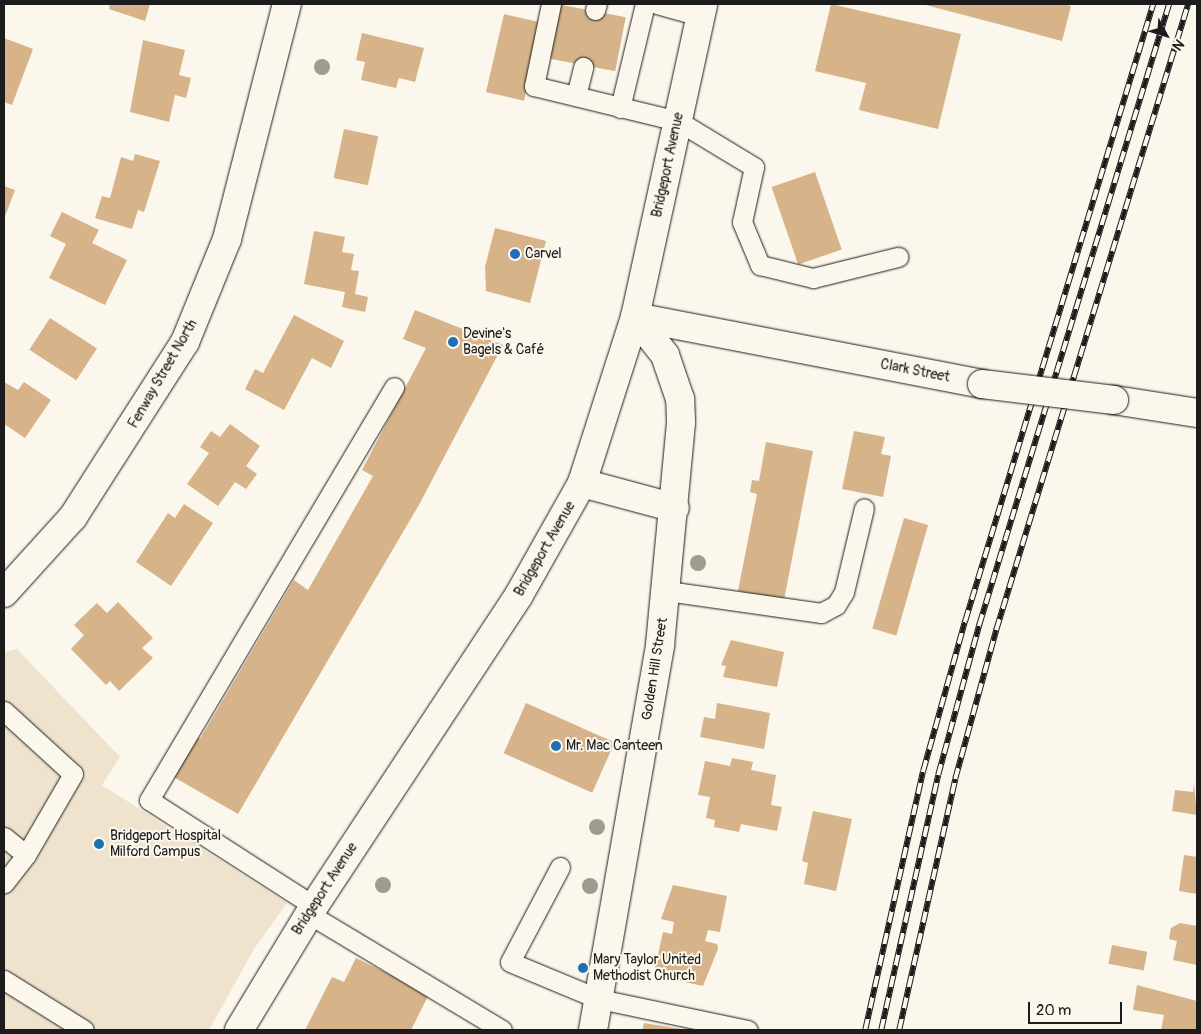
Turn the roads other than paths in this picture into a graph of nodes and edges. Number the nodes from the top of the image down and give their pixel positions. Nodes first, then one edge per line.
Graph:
1 (287, 4) edge
2 (551, 4) edge
3 (645, 4) edge
4 (656, 4) edge
5 (702, 10) edge
6 (582, 67) dead end
7 (576, 96) junction
8 (620, 108) junction
9 (678, 120) junction
10 (898, 257) dead end
11 (635, 317) junction
12 (394, 387) dead end
13 (1197, 412) edge
14 (582, 483) junction
15 (676, 508) junction
16 (864, 508) dead end
17 (667, 591) junction
18 (4, 593) edge
19 (4, 711) edge
20 (4, 837) edge
21 (26, 856) junction
22 (560, 867) dead end
23 (4, 883) edge
24 (311, 910) junction
25 (4, 980) edge
26 (599, 999) junction
27 (498, 1029) edge
28 (84, 1030) edge
29 (239, 1030) edge
30 (593, 1030) edge
31 (748, 1030) edge

1 - 18 main road, Fenway Street North
2 - 7 lane
3 - 8 lane
4 - 5 lane
5 - 9 main road, Bridgeport Avenue
6 - 7 lane
7 - 8 lane
8 - 9 lane
9 - 10 lane
9 - 11 main road, Bridgeport Avenue
11 - 13 main road, Clark Street, bridge
11 - 14 main road, Bridgeport Avenue
11 - 15 main road, Golden Hill Street
12 - 24 lane
14 - 15 main road
14 - 24 main road, Bridgeport Avenue
15 - 17 main road, Golden Hill Street
16 - 17 lane
17 - 26 main road, Golden Hill Street
19 - 21 lane
20 - 21 lane
21 - 23 lane
22 - 26 lane
24 - 27 lane
24 - 29 main road, Bridgeport Avenue
25 - 28 lane
26 - 30 main road, Golden Hill Street
26 - 31 lane

